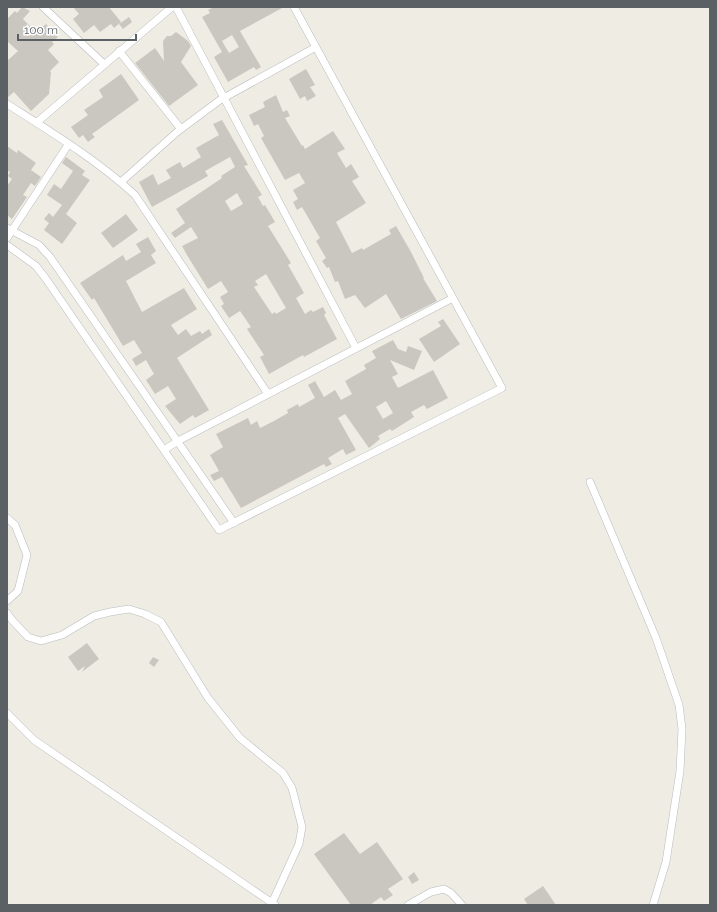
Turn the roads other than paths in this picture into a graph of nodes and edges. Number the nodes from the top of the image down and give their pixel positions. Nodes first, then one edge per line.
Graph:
1 (43, 7) edge
2 (172, 7) edge
3 (176, 7) edge
4 (294, 7) edge
5 (316, 47) junction
6 (119, 51) junction
7 (104, 64) junction
8 (225, 97) junction
9 (7, 104) edge
10 (36, 123) junction
11 (181, 129) junction
12 (68, 145) junction
13 (121, 182) junction
14 (9, 229) edge
15 (7, 238) edge
16 (7, 245) edge
17 (453, 298) junction
18 (356, 348) junction
19 (268, 394) junction
20 (178, 441) junction
21 (164, 450) junction
22 (590, 482) dead end
23 (7, 518) edge
24 (234, 523) junction
25 (7, 601) edge
26 (7, 613) edge
27 (7, 712) edge
28 (274, 904) edge
29 (408, 905) edge
30 (462, 905) edge
31 (653, 905) edge

1 - 7 street
2 - 6 street
3 - 8 street
4 - 5 street
5 - 8 street
5 - 17 street
6 - 7 street
6 - 11 street
7 - 10 street
8 - 11 street
8 - 18 street
9 - 10 street
10 - 12 street
11 - 13 street
12 - 13 street
12 - 14 street
13 - 19 street
14 - 15 street
14 - 20 street
16 - 21 street
17 - 18 street
17 - 24 street
18 - 19 street
19 - 20 street
20 - 21 street
20 - 24 street
21 - 24 street
22 - 31 street
23 - 25 street
26 - 28 street
27 - 28 street
29 - 30 street

